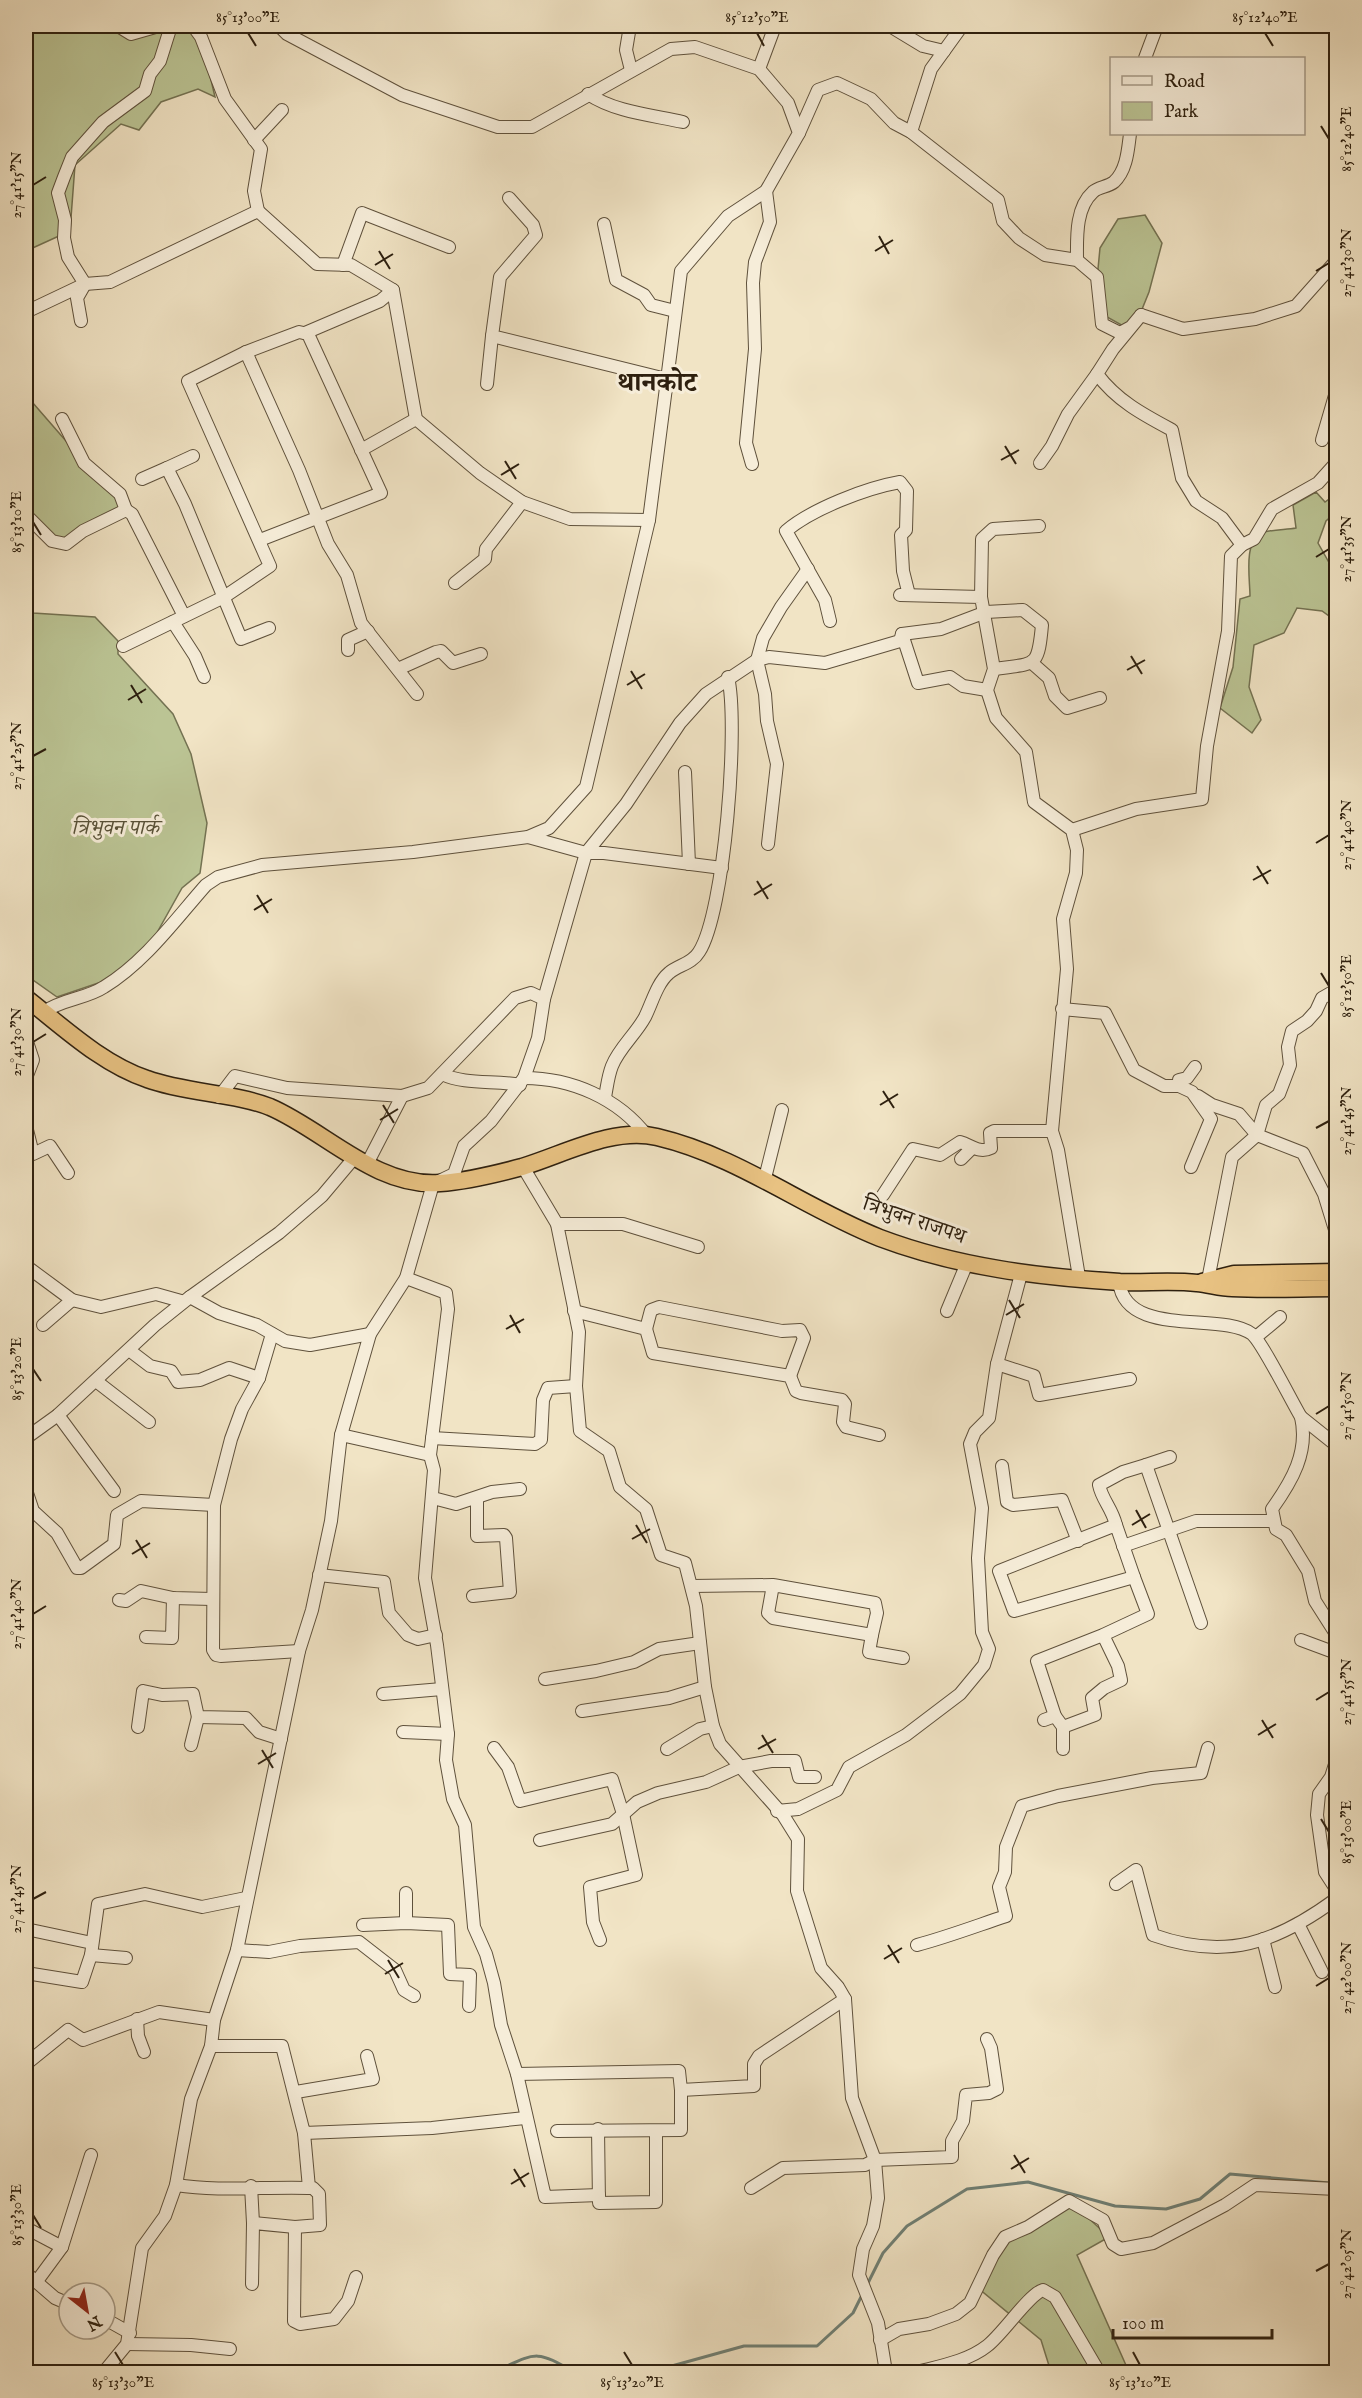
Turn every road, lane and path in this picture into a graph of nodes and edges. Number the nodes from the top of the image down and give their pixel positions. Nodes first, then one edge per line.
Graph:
1 (118, 26) edge
2 (159, 26) edge
3 (171, 26) edge
4 (193, 26) edge
5 (279, 26) edge
6 (630, 26) edge
7 (775, 26) edge
8 (890, 26) edge
9 (962, 26) edge
10 (1157, 26) edge
11 (944, 51) junction
12 (1145, 57) edge
13 (759, 69) junction
14 (631, 70) junction
15 (588, 94) junction
16 (282, 110) dead end
17 (683, 122) dead end
18 (799, 132) junction
19 (911, 132) junction
20 (1130, 135) edge
21 (254, 140) junction
22 (766, 191) junction
23 (509, 198) dead end
24 (258, 211) junction
25 (604, 224) dead end
26 (449, 247) dead end
27 (1077, 260) junction
28 (1336, 261) edge
29 (343, 265) junction
30 (85, 284) junction
31 (393, 290) junction
32 (675, 311) junction
33 (26, 312) edge
34 (1142, 315) junction
35 (81, 321) dead end
36 (304, 333) junction
37 (492, 336) junction
38 (246, 352) junction
39 (1097, 374) junction
40 (666, 379) junction
41 (487, 384) dead end
42 (1336, 392) edge
43 (62, 419) dead end
44 (416, 419) junction
45 (1322, 440) dead end
46 (361, 450) junction
47 (193, 456) dead end
48 (1040, 463) dead end
49 (752, 464) dead end
50 (1336, 464) edge
51 (167, 468) junction
52 (142, 479) dead end
53 (522, 502) junction
54 (126, 510) junction
55 (26, 515) edge
56 (319, 519) junction
57 (649, 520) junction
58 (1040, 526) dead end
59 (260, 540) junction
60 (1242, 544) junction
61 (808, 569) junction
62 (455, 583) dead end
63 (224, 597) junction
64 (981, 597) junction
65 (986, 612) junction
66 (179, 619) junction
67 (830, 621) dead end
68 (269, 628) dead end
69 (368, 632) junction
70 (902, 634) junction
71 (123, 646) dead end
72 (348, 650) dead end
73 (481, 654) dead end
74 (757, 660) junction
75 (1032, 663) junction
76 (398, 669) junction
77 (994, 669) junction
78 (204, 676) dead end
79 (728, 677) junction
80 (987, 690) junction
81 (417, 694) dead end
82 (1100, 698) dead end
83 (685, 772) dead end
84 (1072, 830) junction
85 (528, 837) junction
86 (768, 844) dead end
87 (586, 853) junction
88 (689, 864) junction
89 (722, 868) junction
90 (1336, 990) edge
91 (26, 998) edge
92 (544, 999) junction
93 (1062, 1009) junction
94 (44, 1012) junction
95 (26, 1039) edge
96 (1195, 1066) dead end
97 (442, 1074) junction
98 (26, 1078) edge
99 (522, 1082) junction
100 (1179, 1086) junction
101 (1192, 1092) junction
102 (219, 1096) junction
103 (402, 1096) junction
104 (604, 1097) junction
105 (782, 1110) dead end
106 (26, 1126) edge
107 (1052, 1131) junction
108 (1257, 1135) junction
109 (647, 1136) junction
110 (972, 1148) junction
111 (961, 1159) dead end
112 (361, 1161) junction
113 (523, 1167) junction
114 (1191, 1167) dead end
115 (68, 1173) dead end
116 (765, 1178) junction
117 (433, 1184) junction
118 (883, 1195) dead end
119 (557, 1224) junction
120 (1336, 1233) edge
121 (698, 1247) dead end
122 (967, 1263) junction
123 (26, 1266) edge
124 (1336, 1272) edge
125 (1022, 1274) junction
126 (1079, 1277) junction
127 (406, 1278) junction
128 (1203, 1281) junction
129 (1119, 1282) junction
130 (1336, 1288) edge
131 (186, 1299) junction
132 (72, 1300) junction
133 (574, 1311) junction
134 (947, 1311) dead end
135 (1280, 1317) dead end
136 (44, 1325) dead end
137 (646, 1329) junction
138 (370, 1334) junction
139 (272, 1335) junction
140 (1256, 1337) junction
141 (129, 1350) junction
142 (997, 1364) junction
143 (790, 1376) junction
144 (260, 1378) junction
145 (1130, 1379) dead end
146 (96, 1381) junction
147 (576, 1386) junction
148 (58, 1415) junction
149 (1301, 1417) junction
150 (149, 1422) dead end
151 (341, 1435) junction
152 (879, 1435) dead end
153 (26, 1438) edge
154 (432, 1438) junction
155 (1336, 1445) edge
156 (430, 1455) junction
157 (1170, 1457) dead end
158 (1146, 1465) junction
159 (1002, 1466) dead end
160 (520, 1489) dead end
161 (26, 1490) edge
162 (114, 1491) dead end
163 (433, 1498) junction
164 (477, 1498) junction
165 (214, 1505) junction
166 (1274, 1521) junction
167 (1116, 1525) junction
168 (1170, 1529) junction
169 (1078, 1541) junction
170 (1123, 1545) junction
171 (319, 1575) junction
172 (1134, 1576) junction
173 (773, 1585) junction
174 (692, 1586) junction
175 (473, 1596) dead end
176 (173, 1598) junction
177 (212, 1599) junction
178 (119, 1600) dead end
179 (1333, 1620) edge
180 (1201, 1623) dead end
181 (1336, 1634) edge
182 (436, 1635) junction
183 (872, 1635) junction
184 (1103, 1635) junction
185 (146, 1637) dead end
186 (1301, 1640) dead end
187 (700, 1643) junction
188 (299, 1652) junction
189 (1336, 1653) edge
190 (903, 1658) dead end
191 (544, 1679) dead end
192 (705, 1687) junction
193 (442, 1689) junction
194 (382, 1694) dead end
195 (582, 1712) dead end
196 (198, 1717) junction
197 (713, 1726) junction
198 (138, 1727) dead end
199 (1063, 1727) junction
200 (403, 1732) dead end
201 (448, 1734) junction
202 (281, 1739) junction
203 (191, 1745) dead end
204 (494, 1748) dead end
205 (1208, 1748) dead end
206 (667, 1749) dead end
207 (1063, 1749) dead end
208 (1336, 1761) edge
209 (739, 1767) junction
210 (1334, 1776) edge
211 (815, 1777) dead end
212 (777, 1811) junction
213 (623, 1814) junction
214 (540, 1840) dead end
215 (1116, 1884) dead end
216 (1336, 1889) edge
217 (406, 1893) dead end
218 (246, 1898) junction
219 (1336, 1899) edge
220 (406, 1923) junction
221 (1298, 1924) junction
222 (363, 1925) dead end
223 (26, 1929) edge
224 (1263, 1939) junction
225 (600, 1940) dead end
226 (917, 1945) dead end
227 (92, 1949) junction
228 (237, 1950) junction
229 (126, 1958) dead end
230 (1322, 1972) dead end
231 (26, 1973) edge
232 (1275, 1987) dead end
233 (414, 1996) dead end
234 (845, 1999) junction
235 (469, 2006) dead end
236 (137, 2019) junction
237 (214, 2020) junction
238 (987, 2039) dead end
239 (211, 2046) junction
240 (144, 2052) dead end
241 (367, 2056) dead end
242 (26, 2064) edge
243 (516, 2074) junction
244 (681, 2090) junction
245 (296, 2092) junction
246 (525, 2118) junction
247 (598, 2129) junction
248 (557, 2131) dead end
249 (656, 2132) junction
250 (304, 2133) junction
251 (91, 2155) dead end
252 (874, 2160) junction
253 (176, 2185) junction
254 (251, 2186) junction
255 (309, 2188) junction
256 (751, 2188) dead end
257 (1336, 2189) edge
258 (599, 2195) junction
259 (253, 2223) junction
260 (295, 2227) junction
261 (26, 2228) edge
262 (62, 2247) junction
263 (26, 2273) edge
264 (356, 2277) dead end
265 (37, 2281) junction
266 (252, 2284) dead end
267 (57, 2299) edge
268 (117, 2329) edge
269 (129, 2339) junction
270 (880, 2340) junction
271 (230, 2349) dead end
272 (104, 2373) edge
273 (886, 2373) edge
274 (916, 2373) edge
275 (1099, 2373) edge

1 - 2 street
3 - 30 street
4 - 21 street
5 - 15 street
6 - 14 street
7 - 13 street
8 - 11 street
9 - 11 street
10 - 12 street
11 - 19 street
13 - 14 street
13 - 18 street
14 - 15 street
15 - 17 street
16 - 21 street
18 - 19 street
18 - 22 street
19 - 27 street
20 - 27 street
21 - 24 street
22 - 32 street
22 - 49 street
23 - 37 street
24 - 29 street
24 - 30 street
25 - 32 street
26 - 29 street
27 - 34 street
28 - 34 street
29 - 31 street
30 - 33 street
30 - 35 street
31 - 36 street
31 - 44 street
32 - 40 street
34 - 39 street
36 - 38 street
36 - 46 street
37 - 40 street
37 - 41 street
38 - 56 street
38 - 59 street
39 - 48 street
39 - 60 street
40 - 57 street
42 - 45 street
43 - 54 street
44 - 46 street
44 - 53 street
46 - 56 street
47 - 51 street
50 - 60 street
51 - 52 street
51 - 63 street
53 - 57 street
53 - 62 street
54 - 55 street
54 - 66 street
56 - 59 street
56 - 69 street
57 - 85 street
58 - 64 street
59 - 63 street
60 - 84 street
61 - 64 street
61 - 67 street
61 - 74 street
63 - 66 street
63 - 68 street
64 - 65 street
65 - 70 street
65 - 75 street
65 - 77 street
66 - 71 street
66 - 78 street
69 - 72 street
69 - 76 street
70 - 74 street
70 - 80 street
73 - 76 street
74 - 79 street
74 - 86 street
75 - 77 street
75 - 82 street
76 - 81 street
77 - 80 street
79 - 87 street
79 - 89 street
80 - 84 street
83 - 88 street
84 - 93 street
85 - 87 street
85 - 94 street
87 - 88 street
87 - 92 street
88 - 89 street
89 - 104 street
90 - 108 street
91 - 94 highway
92 - 97 street
92 - 99 street
93 - 100 street
93 - 107 street
94 - 102 highway
95 - 98 street
96 - 100 street
97 - 99 street
97 - 103 street
99 - 104 street
99 - 117 street
100 - 101 street
101 - 108 street
101 - 114 street
102 - 103 street
102 - 112 highway
103 - 112 street
104 - 109 street
105 - 116 street
106 - 115 street
107 - 110 street
107 - 126 street
108 - 120 street
108 - 128 street
109 - 113 highway, त्रिभुवन राजपथ
109 - 116 highway, त्रिभुवन राजपथ
110 - 111 street
110 - 118 street
112 - 117 highway
112 - 131 street
113 - 117 highway, त्रिभुवन राजपथ
113 - 119 street
116 - 122 highway, त्रिभुवन राजपथ
117 - 127 street
119 - 121 street
119 - 133 street
122 - 125 highway, त्रिभुवन राजपथ
122 - 134 street
123 - 132 street
124 - 128 highway, त्रिभुवन राजपथ
125 - 126 highway, त्रिभुवन राजपथ
125 - 142 street
126 - 129 highway, त्रिभुवन राजपथ
127 - 138 street
127 - 154 street
128 - 129 highway, त्रिभुवन राजपथ
128 - 130 highway, त्रिभुवन राजपथ
129 - 140 street
131 - 132 street
131 - 139 street
131 - 141 street
132 - 136 street
133 - 137 street
133 - 147 street
135 - 140 street
137 - 143 street
137 - 143 street
138 - 139 street
138 - 151 street
139 - 144 street
140 - 149 street
141 - 144 street
141 - 146 street
142 - 145 street
142 - 212 street
143 - 152 street
144 - 165 street
146 - 148 street
146 - 150 street
147 - 154 street
147 - 174 street
148 - 153 street
148 - 162 street
149 - 155 street
149 - 166 street
151 - 156 street
151 - 171 street
154 - 156 street
156 - 163 street
157 - 158 street
158 - 167 street
158 - 168 street
159 - 169 street
160 - 164 street
161 - 165 street
163 - 164 street
163 - 182 street
164 - 175 street
165 - 177 street
166 - 168 street
166 - 179 street
167 - 169 street
167 - 170 street
168 - 170 street
168 - 180 street
169 - 172 street
170 - 172 street
171 - 182 street
171 - 188 street
172 - 184 street
173 - 174 street
173 - 183 street
173 - 183 street
174 - 187 street
176 - 177 street
176 - 178 street
176 - 185 street
177 - 188 street
179 - 181 street
182 - 193 street
183 - 190 street
184 - 199 street
184 - 199 street
186 - 189 street
187 - 191 street
187 - 192 street
188 - 202 street
192 - 195 street
192 - 197 street
193 - 194 street
193 - 201 street
196 - 198 street
196 - 202 street
196 - 203 street
197 - 206 street
197 - 209 street
199 - 207 street
200 - 201 street
201 - 243 street
202 - 218 street
204 - 213 street
205 - 226 street
208 - 210 street
209 - 211 street
209 - 212 street
209 - 213 street
210 - 216 street
212 - 234 street
213 - 214 street
213 - 225 street
215 - 224 street
217 - 220 street
218 - 227 street
218 - 228 street
219 - 221 street
220 - 222 street
220 - 235 street
221 - 224 street
221 - 230 street
223 - 227 street
224 - 232 street
227 - 229 street
227 - 231 street
228 - 233 street
228 - 237 street
234 - 244 street
234 - 252 street
236 - 237 street
236 - 240 street
236 - 242 street
237 - 239 street
238 - 252 street
239 - 245 street
239 - 253 street
241 - 245 street
243 - 244 street
243 - 246 street
244 - 249 street
245 - 250 street
246 - 250 street
246 - 258 street
247 - 248 street
247 - 249 street
247 - 258 street
249 - 258 street
250 - 255 street
251 - 262 street
252 - 256 street
252 - 270 street
253 - 254 street
253 - 269 street
254 - 255 street
254 - 259 street
255 - 260 street
257 - 270 street
259 - 260 street
259 - 266 street
260 - 264 street
261 - 262 street
262 - 265 street
263 - 265 street
265 - 267 street
268 - 269 street
269 - 271 street
269 - 272 street
270 - 273 street
274 - 275 street

